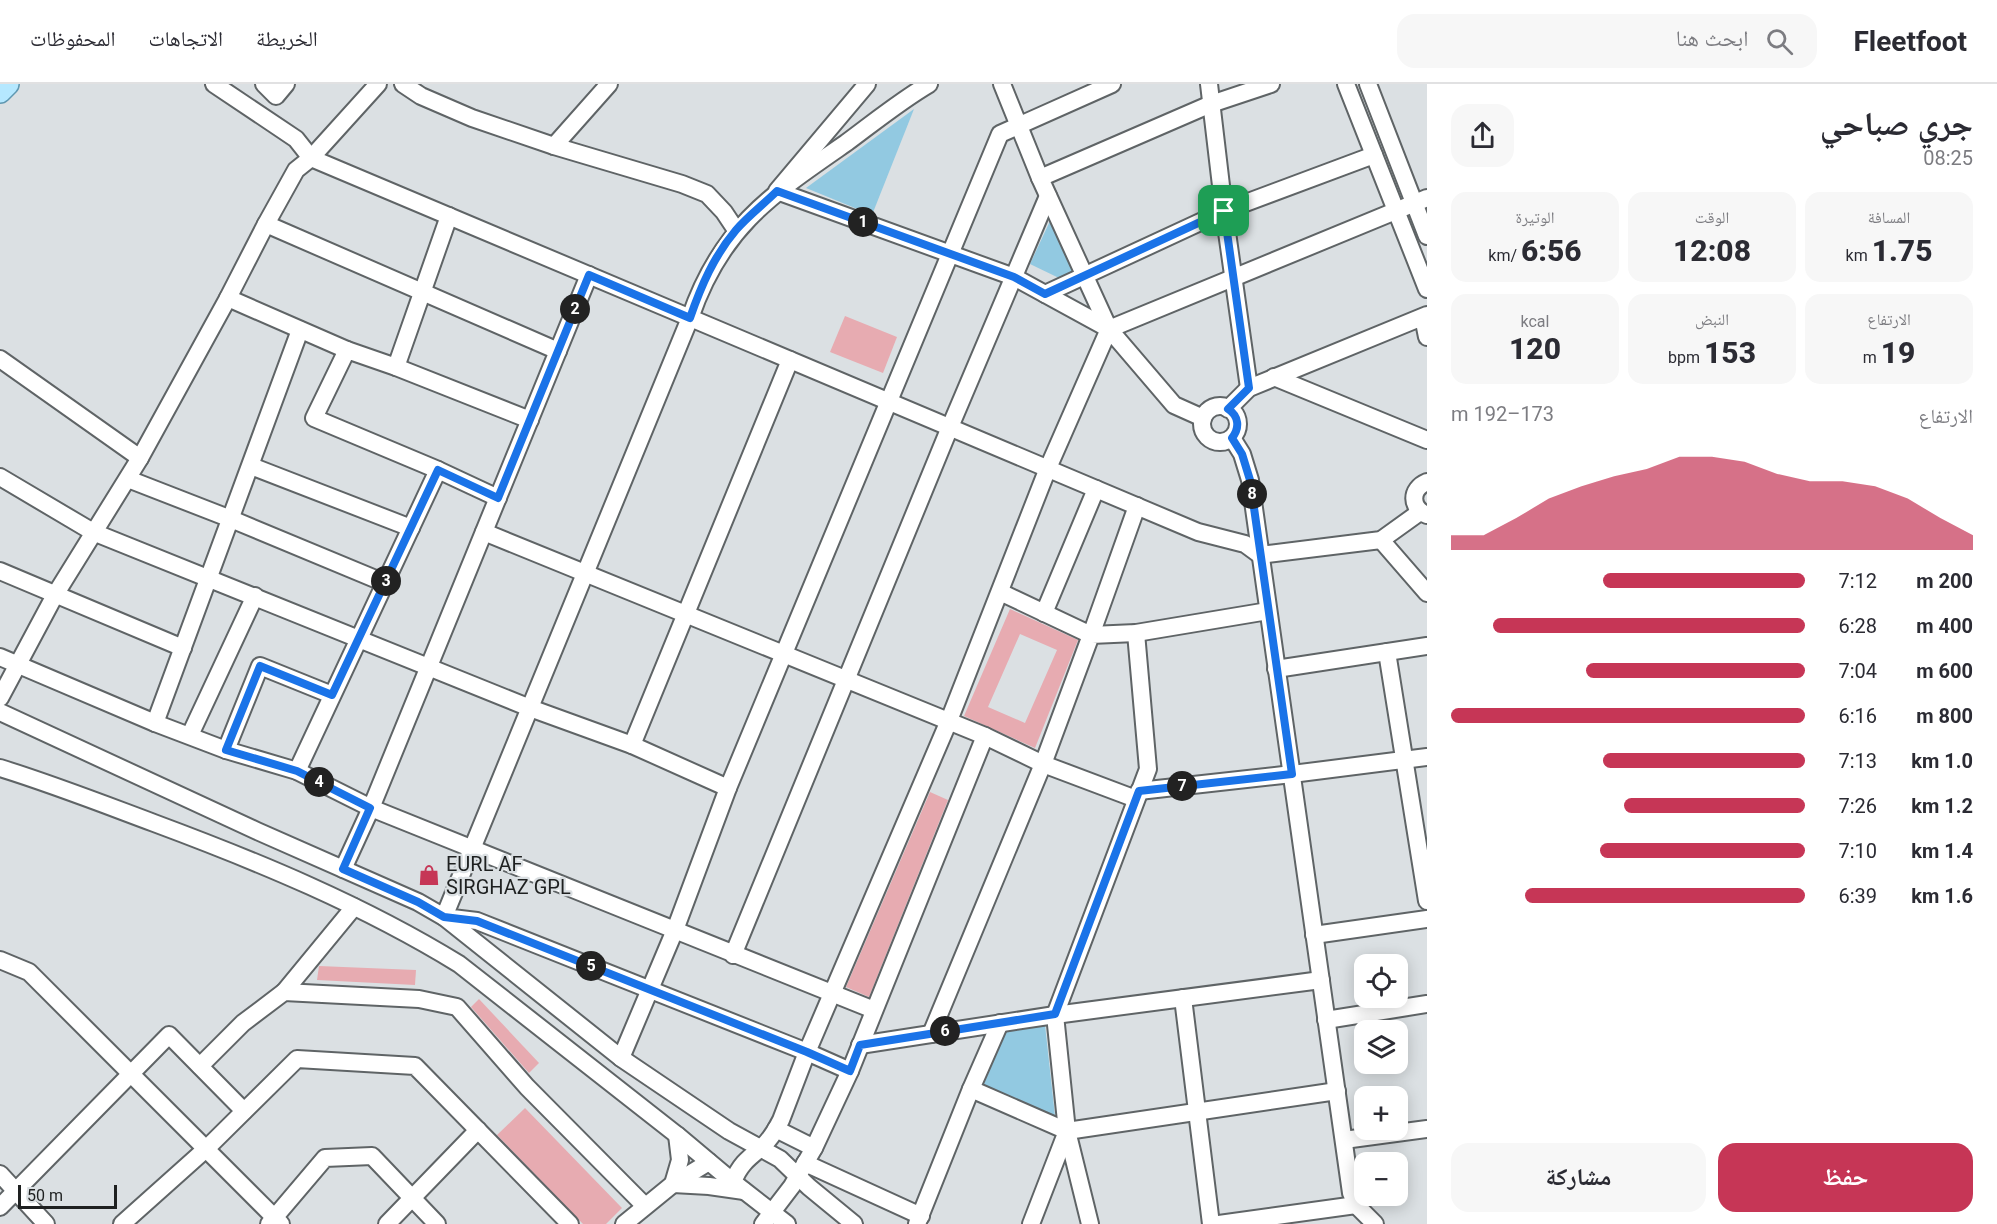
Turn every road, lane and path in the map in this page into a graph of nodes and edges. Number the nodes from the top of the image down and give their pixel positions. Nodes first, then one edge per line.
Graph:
1 (8, 84) edge
2 (214, 84) edge
3 (264, 84) edge
4 (285, 84) edge
5 (378, 84) edge
6 (403, 84) edge
7 (609, 84) edge
8 (867, 84) edge
9 (929, 84) edge
10 (1002, 84) edge
11 (1112, 84) edge
12 (1209, 84) edge
13 (1271, 84) edge
14 (1346, 84) edge
15 (1368, 84) edge
16 (0, 92) edge
17 (1211, 104) junction
18 (1018, 126) junction
19 (554, 146) junction
20 (1374, 155) junction
21 (311, 158) junction
22 (1040, 178) junction
23 (777, 191) junction
24 (1048, 196) junction
25 (1421, 201) edge
26 (1224, 211) junction
27 (1396, 212) junction
28 (449, 216) junction
29 (266, 224) junction
30 (736, 230) junction
31 (1427, 236) edge
32 (951, 253) junction
33 (1085, 274) junction
34 (589, 275) junction
35 (1014, 277) junction
36 (1234, 278) junction
37 (1427, 289) edge
38 (423, 292) junction
39 (1045, 294) junction
40 (228, 298) junction
41 (1425, 316) edge
42 (690, 318) junction
43 (1109, 328) junction
44 (300, 330) junction
45 (1427, 337) edge
46 (347, 350) junction
47 (558, 351) junction
48 (0, 360) edge
49 (790, 360) junction
50 (396, 367) junction
51 (1274, 377) junction
52 (1249, 388) junction
53 (889, 401) junction
54 (1228, 409) junction
55 (1203, 418) junction
56 (530, 420) junction
57 (950, 427) junction
58 (1232, 438) junction
59 (1427, 440) edge
60 (140, 458) junction
61 (251, 466) junction
62 (1048, 468) junction
63 (438, 470) junction
64 (0, 477) edge
65 (128, 479) junction
66 (1427, 482) edge
67 (1096, 489) junction
68 (498, 498) junction
69 (1137, 506) junction
70 (1423, 513) edge
71 (231, 519) junction
72 (411, 528) junction
73 (484, 531) junction
74 (93, 532) junction
75 (1382, 540) junction
76 (1260, 555) junction
77 (0, 571) edge
78 (585, 573) junction
79 (209, 577) junction
80 (385, 583) junction
81 (1000, 592) junction
82 (1427, 593) edge
83 (55, 595) junction
84 (255, 596) junction
85 (1268, 611) junction
86 (1044, 613) junction
87 (686, 614) junction
88 (1136, 633) junction
89 (1091, 635) junction
90 (358, 639) junction
91 (1427, 646) edge
92 (183, 648) junction
93 (1387, 652) junction
94 (783, 654) junction
95 (0, 657) edge
96 (18, 664) junction
97 (428, 666) junction
98 (1276, 669) junction
99 (846, 680) junction
100 (332, 695) junction
101 (0, 698) edge
102 (530, 708) junction
103 (0, 712) edge
104 (155, 723) junction
105 (948, 723) junction
106 (190, 735) junction
107 (985, 736) junction
108 (632, 745) junction
109 (226, 750) junction
110 (1427, 757) edge
111 (1404, 760) junction
112 (1043, 764) junction
113 (0, 768) edge
114 (297, 771) junction
115 (1292, 774) junction
116 (728, 788) junction
117 (1138, 795) junction
118 (370, 808) junction
119 (472, 848) junction
120 (1423, 851) edge
121 (343, 869) junction
122 (1427, 901) edge
123 (354, 907) junction
124 (444, 917) junction
125 (1427, 919) edge
126 (675, 930) junction
127 (1314, 935) junction
128 (734, 955) junction
129 (0, 960) edge
130 (1321, 981) junction
131 (649, 989) junction
132 (284, 992) junction
133 (832, 993) junction
134 (1184, 998) junction
135 (1427, 1004) edge
136 (874, 1010) junction
137 (1055, 1014) junction
138 (1326, 1020) junction
139 (1000, 1023) junction
140 (931, 1034) junction
141 (860, 1045) junction
142 (807, 1052) junction
143 (621, 1058) junction
144 (200, 1066) junction
145 (850, 1071) junction
146 (132, 1074) junction
147 (971, 1089) junction
148 (1336, 1091) junction
149 (244, 1111) junction
150 (1197, 1112) junction
151 (776, 1129) junction
152 (1427, 1129) edge
153 (478, 1130) junction
154 (1067, 1131) junction
155 (677, 1135) junction
156 (1344, 1140) junction
157 (207, 1148) junction
158 (761, 1148) junction
159 (814, 1148) junction
160 (709, 1162) junction
161 (801, 1169) junction
162 (0, 1174) edge
163 (673, 1184) junction
164 (742, 1189) junction
165 (16, 1191) junction
166 (413, 1199) junction
167 (1354, 1200) edge
168 (1354, 1205) edge
169 (645, 1206) junction
170 (1357, 1206) edge
171 (0, 1207) edge
172 (768, 1218) edge
173 (919, 1220) edge
174 (1275, 1220) edge
175 (275, 1222) edge
176 (46, 1224) edge
177 (122, 1224) edge
178 (387, 1224) edge
179 (437, 1224) edge
180 (570, 1224) edge
181 (624, 1224) edge
182 (753, 1224) edge
183 (787, 1224) edge
184 (854, 1224) edge
185 (1031, 1224) edge
186 (1090, 1224) edge
187 (1210, 1224) edge
188 (1219, 1224) edge
189 (1375, 1224) edge

1 - 16 main road
2 - 21 street
3 - 4 street
5 - 21 street
6 - 19 street
7 - 19 street
8 - 23 street
9 - 23 street
10 - 18 street
11 - 18 street
12 - 17 street
13 - 17 street
14 - 20 street
15 - 25 street
17 - 22 street
17 - 26 street
18 - 22 street
18 - 32 street
19 - 30 street
20 - 26 street
20 - 27 street
21 - 28 street
21 - 29 street
22 - 24 street
23 - 30 street
23 - 32 street
24 - 33 street
24 - 35 street
25 - 27 street
25 - 31 street
26 - 33 street
26 - 36 street
27 - 36 street
27 - 37 street
28 - 34 street
28 - 38 street
29 - 38 street
29 - 40 street
30 - 42 street
32 - 35 street
32 - 53 street
33 - 39 street
33 - 43 street
34 - 42 street
34 - 47 street
35 - 39 street
35 - 57 street
36 - 43 street
36 - 52 street
38 - 47 street
38 - 50 street
39 - 43 street
40 - 44 street
40 - 60 street
41 - 45 street
41 - 51 street
42 - 49 street
42 - 78 street
43 - 55 street
43 - 62 street
44 - 46 street
44 - 61 street
46 - 50 street
46 - 63 street
47 - 56 street
48 - 60 street
49 - 53 street
49 - 87 street
50 - 56 street
51 - 52 street
51 - 59 street
52 - 54 street
53 - 57 street
53 - 94 street
54 - 55 street
54 - 58 street
55 - 58 street
56 - 68 street
57 - 62 street
57 - 99 street
58 - 76 street
60 - 65 street
61 - 71 street
61 - 72 street
62 - 67 street
62 - 81 street
63 - 68 street
63 - 72 street
64 - 74 street
65 - 71 street
65 - 74 street
66 - 70 street
67 - 69 street
67 - 86 street
68 - 73 street
69 - 76 street
69 - 89 street
70 - 75 street
71 - 79 street
71 - 80 street
72 - 80 street
73 - 78 street
73 - 97 street
74 - 79 street
74 - 83 street
75 - 76 street
75 - 82 street
76 - 85 street
77 - 83 street
78 - 87 street
78 - 102 street
79 - 84 street
79 - 92 street
80 - 90 street
81 - 86 street
81 - 105 street
83 - 92 street
83 - 96 street
84 - 90 street
84 - 106 street
85 - 88 street
85 - 98 street
86 - 89 street
87 - 94 street
87 - 108 street
88 - 89 street
88 - 117 street
89 - 112 street
90 - 97 street
90 - 100 street
91 - 93 street
92 - 104 street
93 - 98 street
93 - 111 street
94 - 99 street
94 - 116 street
95 - 96 street
96 - 101 street
96 - 104 street
97 - 102 street
97 - 118 street
98 - 115 street
99 - 105 street
99 - 128 street
100 - 109 street
100 - 114 street
102 - 108 street
102 - 119 street
103 - 121 street
104 - 106 street
105 - 107 street
105 - 133 street
106 - 109 street
107 - 112 street
107 - 136 street
108 - 116 street
109 - 114 street
110 - 111 street
111 - 115 street
111 - 120 street
112 - 117 street
112 - 140 street
113 - 123 street
114 - 118 street
115 - 117 street
115 - 127 street
116 - 126 street
117 - 137 street
118 - 119 street
118 - 121 street
119 - 124 street
119 - 126 street
120 - 122 street
121 - 124 street
123 - 132 street
123 - 155 street
124 - 131 street
124 - 143 street
125 - 127 street
126 - 128 street
126 - 131 street
127 - 130 street
128 - 133 street
129 - 146 street
130 - 134 street
130 - 138 street
131 - 142 street
131 - 143 street
132 - 144 street
132 - 169 street
133 - 136 street
133 - 142 street
134 - 137 street
134 - 150 street
135 - 138 street
136 - 141 street
137 - 139 street
137 - 154 street
138 - 148 street
139 - 140 street
139 - 147 street
140 - 141 street
141 - 145 street
142 - 145 street
142 - 151 street
143 - 158 street
144 - 146 street
144 - 149 street
145 - 159 street
146 - 157 street
146 - 165 street
147 - 154 street
147 - 173 street
148 - 150 street
148 - 156 street
149 - 153 street
149 - 157 street
150 - 154 street
150 - 187 street
151 - 158 street
151 - 159 street
152 - 156 street
153 - 166 street
153 - 180 street
154 - 185 street
154 - 186 street
155 - 160 street
155 - 163 street
156 - 167 street
157 - 175 street
157 - 177 street
158 - 161 street
158 - 164 street
159 - 161 street
160 - 163 street
160 - 164 street
161 - 172 street
161 - 173 street
161 - 184 street
162 - 165 street
163 - 164 street
163 - 169 street
164 - 172 street
164 - 182 street
165 - 171 street
165 - 176 street
166 - 175 street
166 - 178 street
166 - 179 street
168 - 174 street
169 - 181 street
170 - 189 street
172 - 183 street
174 - 188 street

